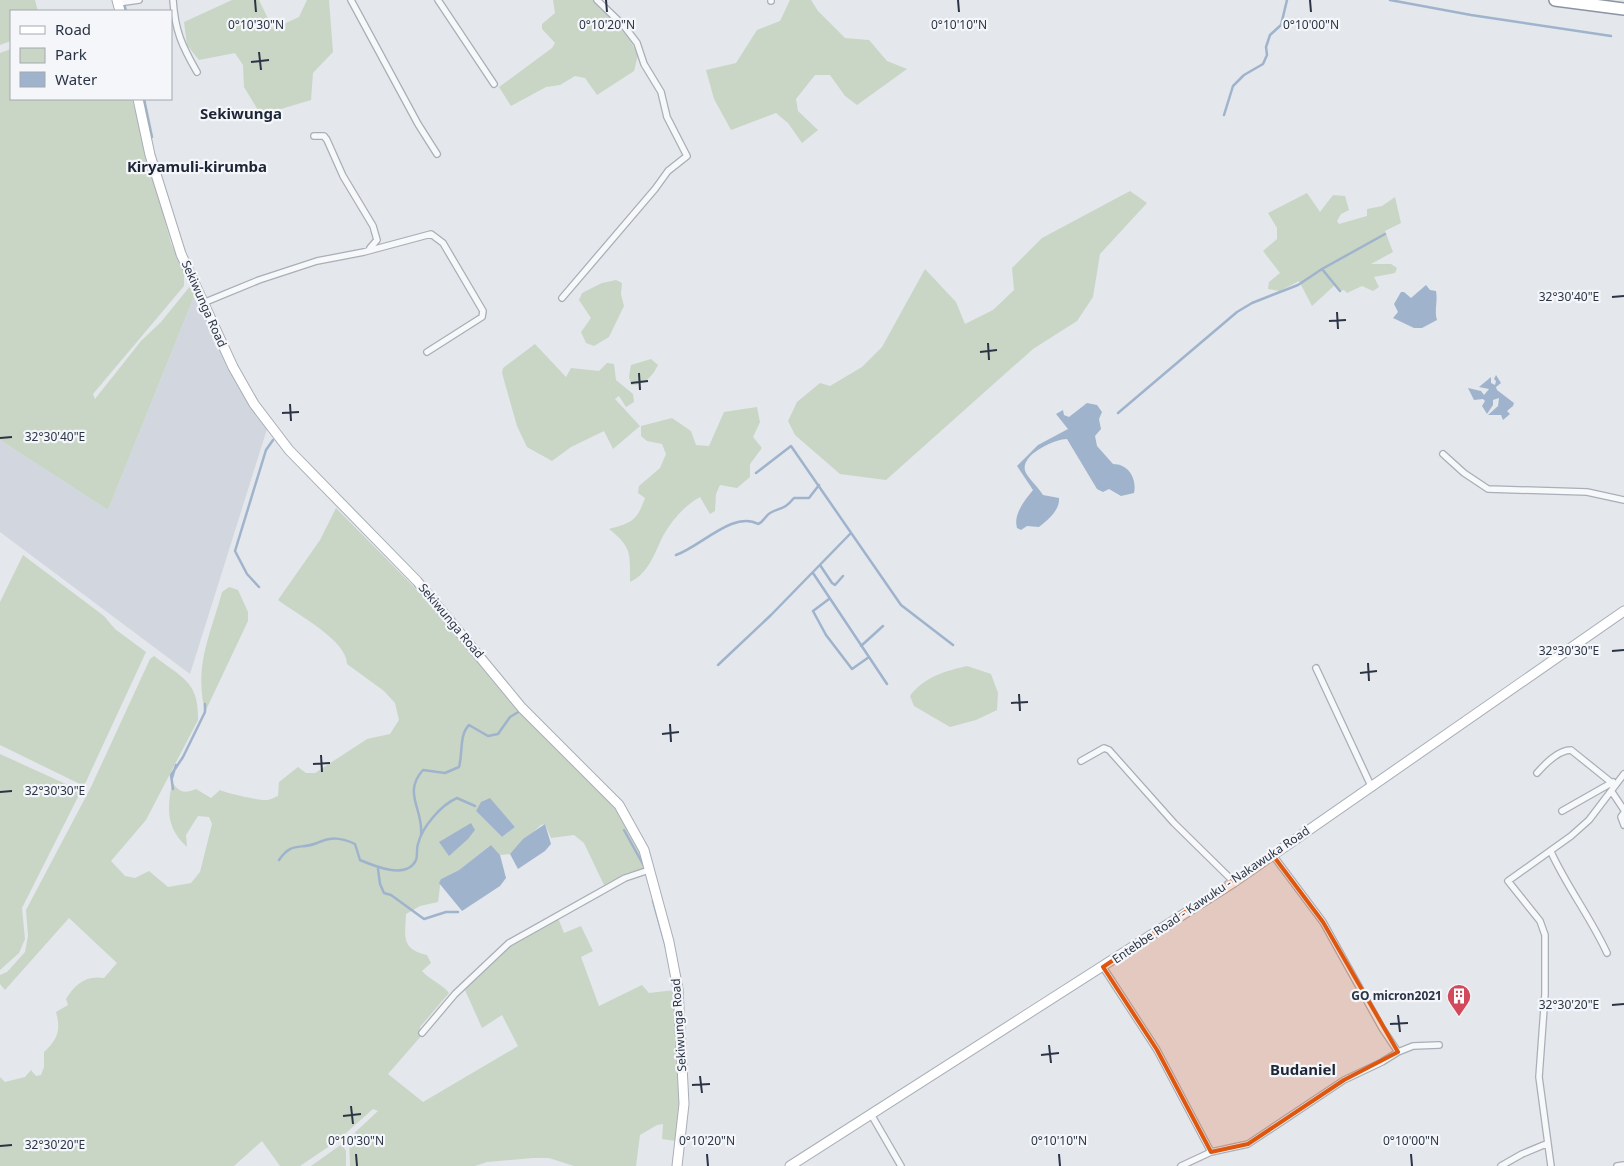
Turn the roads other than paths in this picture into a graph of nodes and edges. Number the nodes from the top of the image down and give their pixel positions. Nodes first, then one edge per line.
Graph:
1 (139, 0) edge
2 (174, 0) edge
3 (351, 0) edge
4 (438, 0) edge
5 (597, 0) edge
6 (1555, 0) edge
7 (119, 4) edge
8 (1624, 9) edge
9 (197, 72) dead end
10 (494, 84) dead end
11 (138, 100) edge
12 (314, 136) dead end
13 (437, 154) dead end
14 (364, 252) junction
15 (562, 298) dead end
16 (203, 303) junction
17 (427, 352) dead end
18 (1443, 454) dead end
19 (1624, 500) edge
20 (1624, 611) edge
21 (1316, 668) dead end
22 (1081, 760) dead end
23 (1537, 773) dead end
24 (1622, 776) edge
25 (1612, 783) junction
26 (1372, 788) junction
27 (1612, 792) junction
28 (1562, 811) dead end
29 (1624, 812) edge
30 (1624, 825) edge
31 (1551, 852) junction
32 (1272, 854) junction
33 (649, 870) junction
34 (1234, 882) junction
35 (1607, 953) dead end
36 (1103, 967) junction
37 (422, 1033) dead end
38 (1439, 1045) dead end
39 (1398, 1052) junction
40 (872, 1116) junction
41 (1546, 1144) junction
42 (1211, 1152) junction
43 (1624, 1165) edge
44 (677, 1166) edge
45 (790, 1166) edge
46 (902, 1166) edge
47 (1181, 1166) edge
48 (1501, 1166) edge
49 (1551, 1166) edge
50 (1617, 1166) edge

1 - 7 street
2 - 9 street
3 - 13 street
4 - 10 street
5 - 15 street
6 - 8 highway
11 - 16 main road, Sekiwunga Road
12 - 14 street
14 - 16 street
14 - 17 street
16 - 33 main road, Sekiwunga Road
18 - 19 street
20 - 26 main road, Entebbe Road - Kawuku - Nakawuka Road
21 - 26 street
22 - 34 street
23 - 25 street
24 - 25 street
24 - 27 street
25 - 28 street
26 - 32 main road, Entebbe Road - Kawuku - Nakawuka Road
27 - 29 street
27 - 31 street
29 - 30 street
31 - 35 street
31 - 41 street
32 - 34 main road, Entebbe Road - Kawuku - Nakawuka Road
32 - 39 street
33 - 37 street
33 - 44 main road, Sekiwunga Road
34 - 36 main road, Entebbe Road - Kawuku - Nakawuka Road
36 - 40 main road, Entebbe Road - Kawuku - Nakawuka Road
36 - 42 street
38 - 39 street
39 - 42 street
40 - 45 main road, Entebbe Road - Kawuku - Nakawuka Road
40 - 46 street
41 - 48 street
41 - 49 street
42 - 47 street
43 - 50 street

